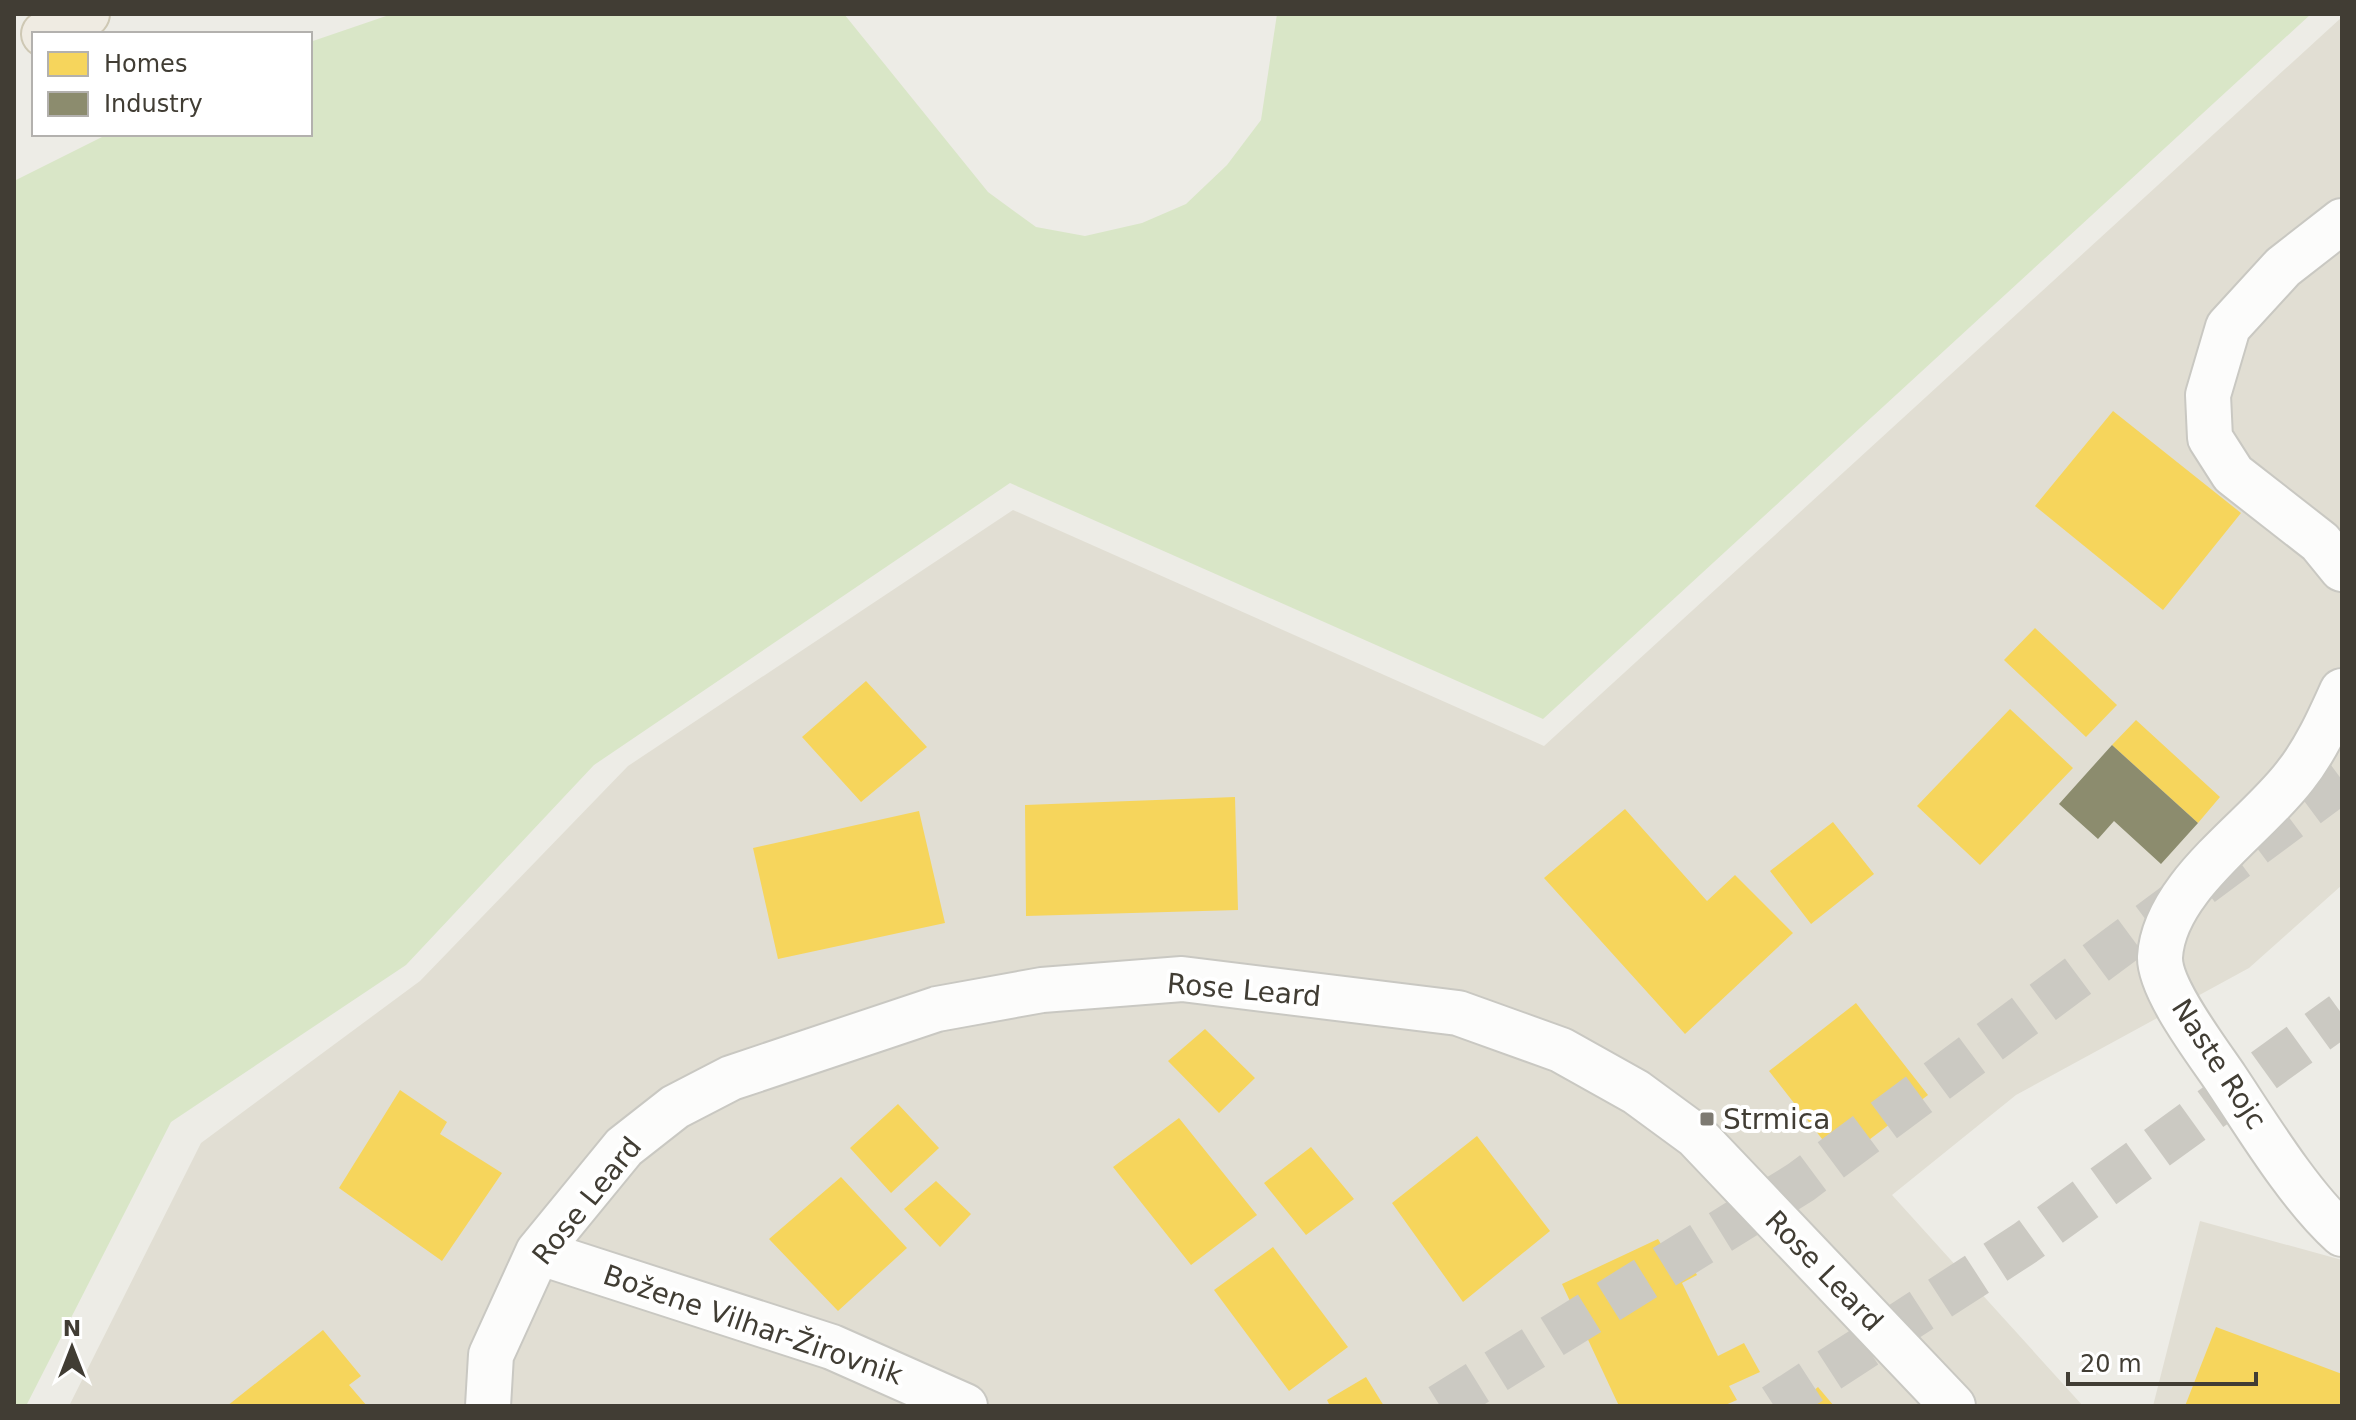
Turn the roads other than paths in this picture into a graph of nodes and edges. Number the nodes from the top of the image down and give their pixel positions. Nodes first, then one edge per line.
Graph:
1 (87, 14) edge
2 (48, 32) edge
3 (32, 40) edge
4 (14, 51) edge
5 (2342, 221) edge
6 (2342, 569) edge
7 (2342, 691) edge
8 (2342, 1234) edge
9 (538, 1252) junction
10 (488, 1406) edge
11 (965, 1406) edge
12 (1953, 1406) edge

1 - 2 main road
3 - 4 main road
5 - 6 street
7 - 8 street, Naste Rojc
9 - 10 street, Rose Leard
9 - 11 street, Božene Vilhar-Žirovnik
9 - 12 street, Rose Leard

